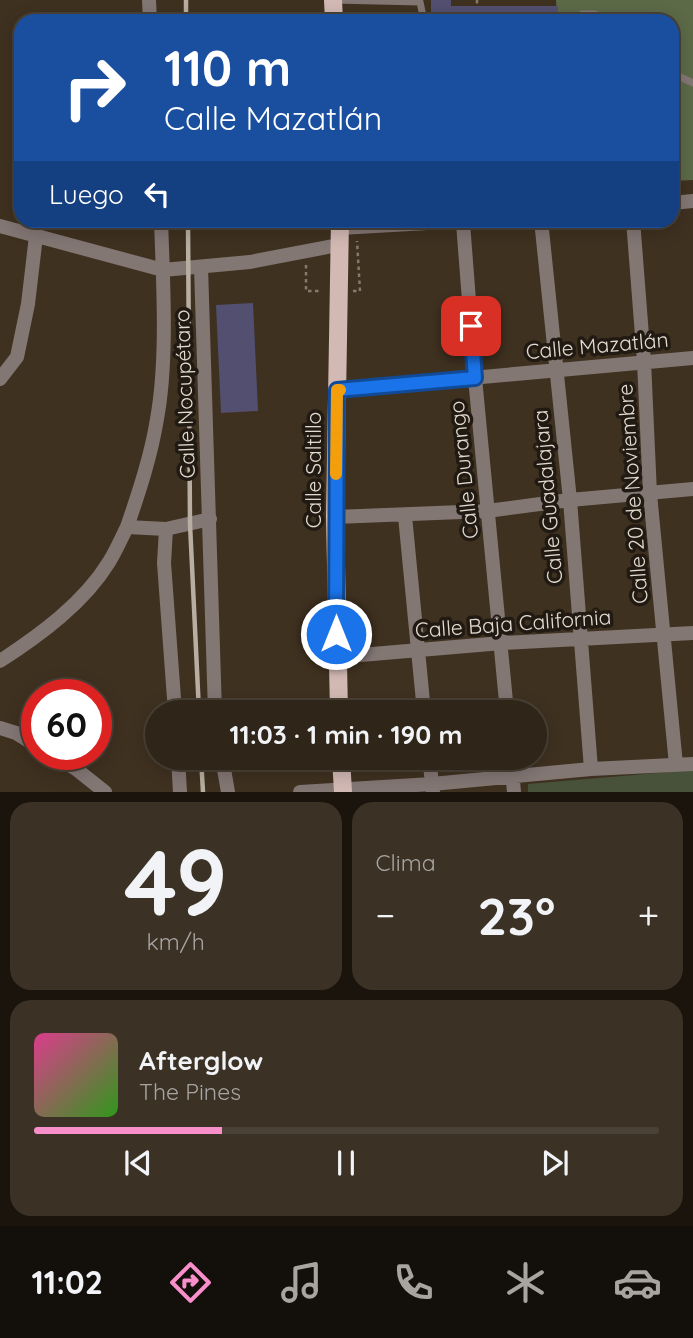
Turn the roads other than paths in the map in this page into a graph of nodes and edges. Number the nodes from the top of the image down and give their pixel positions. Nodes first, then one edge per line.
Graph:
1 (333, 0) edge
2 (423, 14) edge
3 (0, 226) edge
4 (161, 228) edge
5 (386, 228) edge
6 (463, 228) edge
7 (542, 228) edge
8 (634, 228) edge
9 (340, 231) edge
10 (36, 236) junction
11 (201, 267) junction
12 (163, 270) junction
13 (693, 358) edge
14 (644, 361) junction
15 (556, 369) junction
16 (475, 378) junction
17 (0, 379) edge
18 (337, 390) junction
19 (693, 489) edge
20 (650, 494) junction
21 (570, 500) junction
22 (487, 511) junction
23 (405, 516) junction
24 (335, 517) junction
25 (210, 519) junction
26 (127, 527) junction
27 (166, 528) junction
28 (693, 633) edge
29 (664, 635) junction
30 (581, 639) junction
31 (502, 643) junction
32 (417, 651) junction
33 (337, 657) junction
34 (0, 661) edge
35 (174, 700) edge
36 (215, 700) edge
37 (339, 700) edge
38 (423, 700) edge
39 (506, 700) edge
40 (0, 728) edge
41 (21, 736) edge
42 (693, 764) edge
43 (676, 765) junction
44 (591, 769) junction
45 (77, 770) edge
46 (179, 770) edge
47 (224, 770) edge
48 (342, 770) edge
49 (431, 770) edge
50 (512, 770) edge
51 (512, 776) junction
52 (433, 788) edge
53 (343, 790) edge
54 (105, 792) edge
55 (180, 792) edge
56 (228, 792) edge
57 (300, 792) edge
58 (514, 792) edge

1 - 2 lane
3 - 10 street
4 - 12 street, Calle Nocupétaro
5 - 9 street
6 - 16 street, Calle Durango
7 - 15 street, Calle Guadalajara
8 - 14 street, Calle 20 de Noviembre
9 - 11 street
9 - 18 main road, Calle Saltillo
10 - 12 street
10 - 17 street
11 - 12 street
11 - 25 street, Calle Nocupétaro
12 - 26 street, Calle Nocupétaro
13 - 14 street, Calle Mazatlán
14 - 15 street, Calle Mazatlán
14 - 20 street, Calle 20 de Noviembre
15 - 16 street, Calle Mazatlán
15 - 21 street, Calle Guadalajara
16 - 18 street, Calle Mazatlán
16 - 22 street, Calle Durango
18 - 24 main road, Calle Saltillo
19 - 20 street
20 - 21 street
20 - 29 street, Calle 20 de Noviembre
21 - 22 street
21 - 30 street, Calle Guadalajara
22 - 23 street
22 - 31 street, Calle Durango
23 - 24 street
23 - 32 street
24 - 33 main road, Calle Saltillo
25 - 27 street
25 - 36 street, Calle Nocupétaro
26 - 27 street
26 - 34 street, Calle Nocupétaro
27 - 35 street
28 - 29 street, Calle Baja California
29 - 30 street, Calle Baja California
29 - 43 street, Calle 20 de Noviembre
30 - 31 street, Calle Baja California
30 - 44 street, Calle Guadalajara
31 - 32 street, Calle Baja California
31 - 39 street, Calle Durango
32 - 33 street, Calle Baja California
32 - 38 street
33 - 37 main road, Calle Saltillo
40 - 41 street
42 - 43 street
43 - 44 street
44 - 51 street
45 - 54 street
46 - 55 street
47 - 56 street
48 - 53 main road
49 - 52 street
50 - 51 street
51 - 52 street
51 - 58 street
52 - 53 street
53 - 57 street

